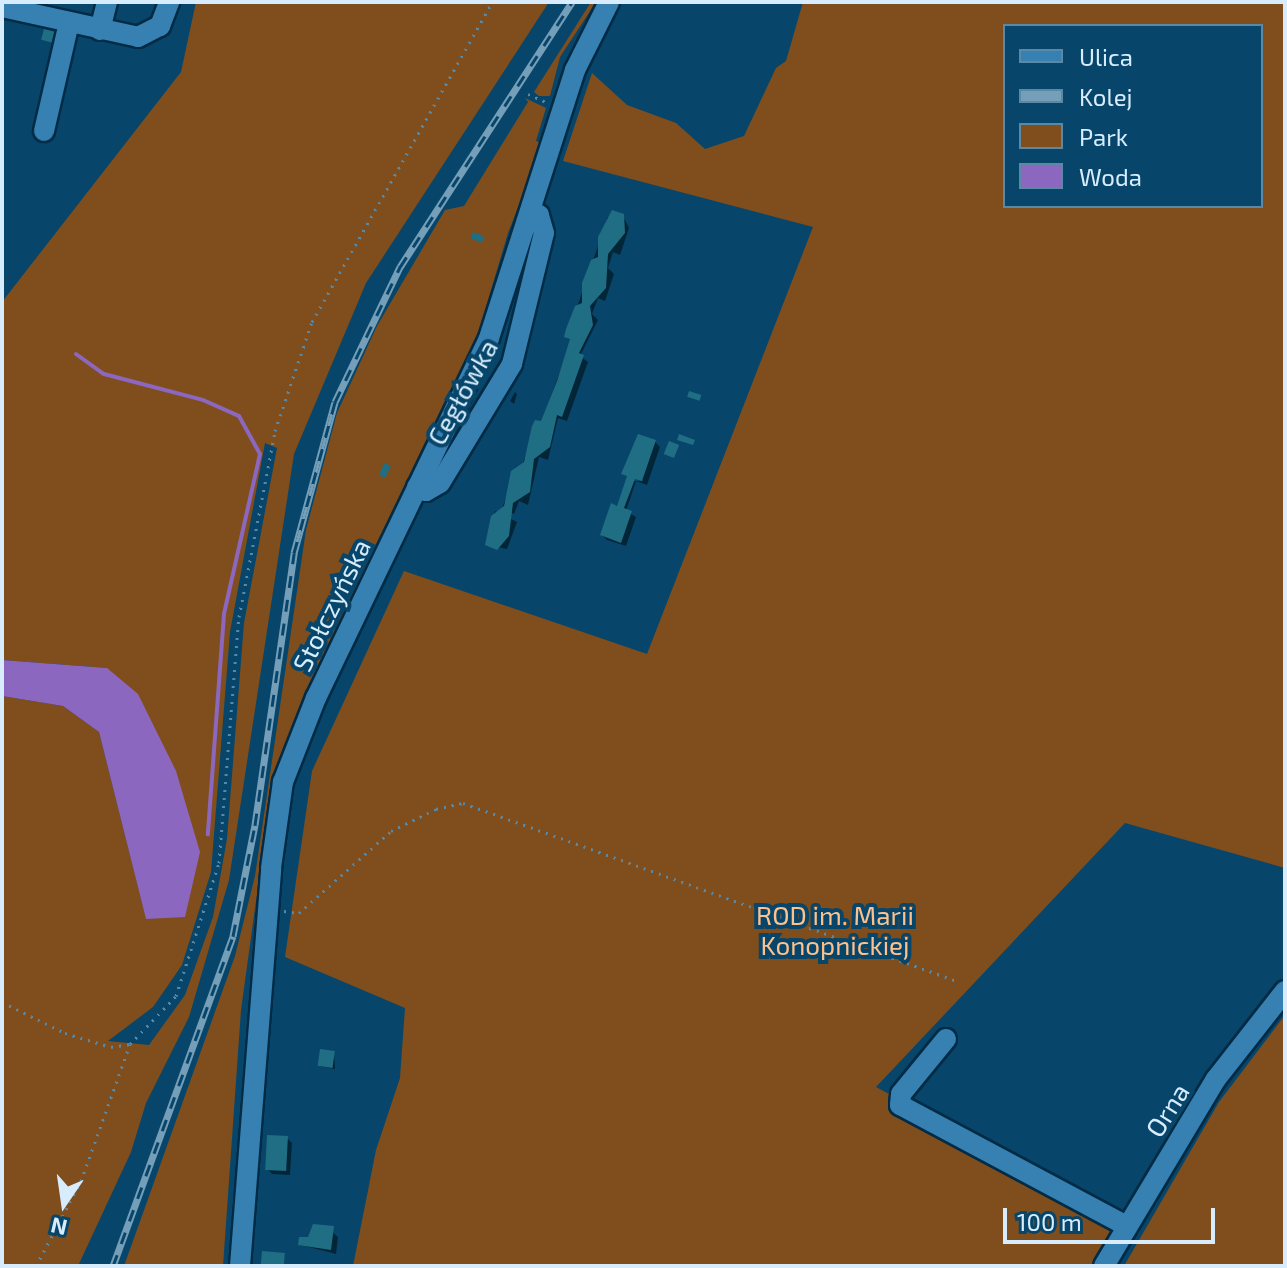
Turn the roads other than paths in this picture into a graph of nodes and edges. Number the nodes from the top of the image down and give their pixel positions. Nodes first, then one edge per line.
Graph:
1 (107, 2) edge
2 (169, 2) edge
3 (609, 2) edge
4 (2, 6) edge
5 (69, 23) junction
6 (100, 30) junction
7 (44, 131) dead end
8 (530, 212) junction
9 (417, 487) junction
10 (1285, 991) edge
11 (946, 1039) dead end
12 (1127, 1226) junction
13 (240, 1266) edge
14 (1104, 1266) edge

1 - 6 street
2 - 6 street
3 - 8 street, Stołczyńska
4 - 5 street
5 - 6 street
5 - 7 street
8 - 9 street, Stołczyńska
8 - 9 street, Cegłówka
9 - 13 street, Stołczyńska
10 - 12 street, Orna
11 - 12 street
12 - 14 street, Orna

